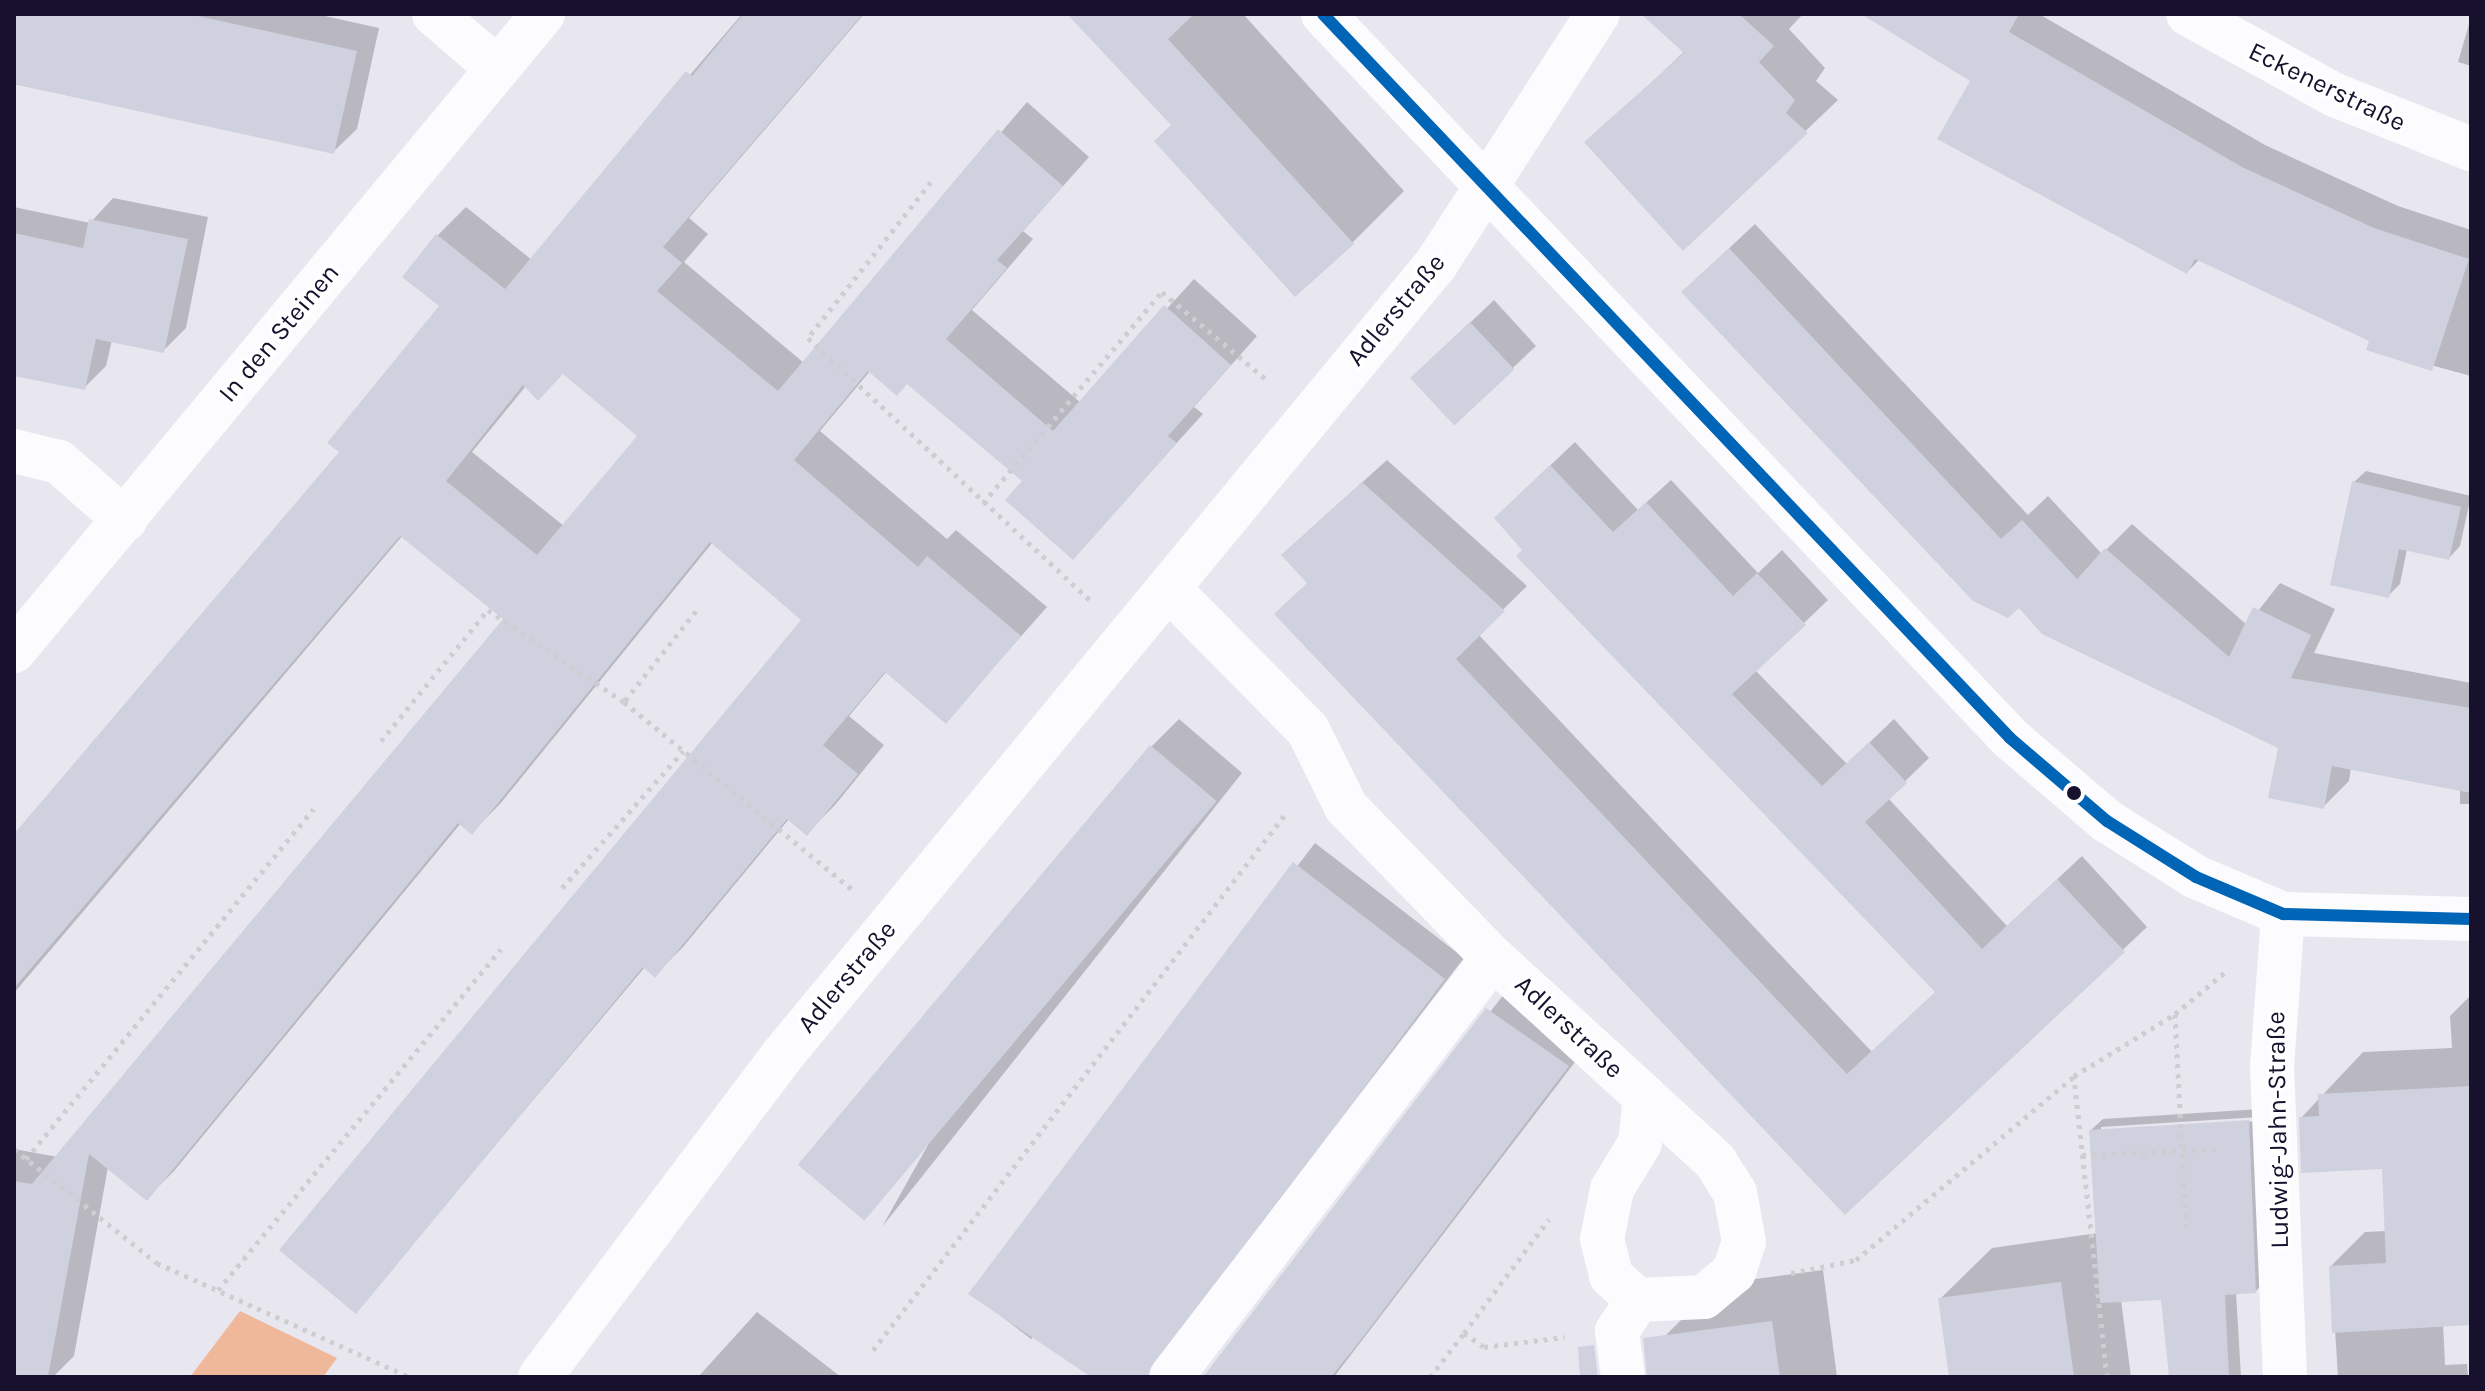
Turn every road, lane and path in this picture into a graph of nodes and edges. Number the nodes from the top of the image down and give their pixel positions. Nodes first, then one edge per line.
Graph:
1 (434, 14) edge
2 (543, 14) edge
3 (1323, 14) edge
4 (1598, 14) edge
5 (2188, 14) edge
6 (498, 69) junction
7 (2471, 149) edge
8 (931, 182) dead end
9 (1490, 186) junction
10 (1309, 416) junction
11 (14, 451) edge
12 (983, 503) junction
13 (125, 520) junction
14 (1169, 589) junction
15 (696, 611) dead end
16 (1130, 635) junction
17 (14, 651) edge
18 (624, 702) junction
19 (381, 741) dead end
20 (683, 751) junction
21 (1327, 761) junction
22 (313, 809) dead end
23 (562, 888) dead end
24 (850, 888) dead end
25 (2283, 914) junction
26 (2471, 919) edge
27 (501, 949) dead end
28 (1493, 958) junction
29 (2175, 1014) junction
30 (2074, 1076) junction
31 (1645, 1097) junction
32 (2276, 1140) junction
33 (14, 1149) edge
34 (2082, 1155) junction
35 (2184, 1155) junction
36 (26, 1159) junction
37 (1612, 1189) junction
38 (2186, 1231) dead end
39 (1734, 1272) junction
40 (218, 1290) junction
41 (1627, 1315) junction
42 (1464, 1333) junction
43 (873, 1350) dead end
44 (410, 1377) edge
45 (540, 1377) edge
46 (1171, 1377) edge
47 (1430, 1377) edge
48 (1623, 1377) edge
49 (2107, 1377) edge
50 (2285, 1377) edge

1 - 6 street
2 - 6 street, In den Steinen
3 - 9 street
4 - 9 street, Adlerstraße
5 - 7 street, Eckenerstraße
6 - 13 street, In den Steinen
8 - 12 path
9 - 10 street, Adlerstraße
9 - 25 street
10 - 12 path
10 - 14 street, Adlerstraße
11 - 13 street
12 - 16 path
13 - 17 street, In den Steinen
14 - 16 street, Adlerstraße
14 - 21 street, Adlerstraße
15 - 18 path
16 - 45 street, Adlerstraße
18 - 19 path
18 - 20 path
20 - 23 path
20 - 24 path
21 - 28 street, Adlerstraße
21 - 43 path
22 - 36 path
25 - 26 street
25 - 29 path
25 - 32 street, Ludwig-Jahn-Straße
27 - 40 path
28 - 31 street, Adlerstraße
28 - 46 street, Adlerstraße
29 - 30 path
29 - 35 path
30 - 34 path
30 - 39 path
31 - 37 street, Adlerstraße
31 - 39 street, Adlerstraße
32 - 35 path
32 - 50 street, Ludwig-Jahn-Straße
33 - 36 path
34 - 35 path
34 - 49 path
35 - 38 path
36 - 40 path
37 - 41 street, Adlerstraße
37 - 42 path
39 - 41 street
40 - 44 path
41 - 42 path
41 - 48 street
42 - 47 path

